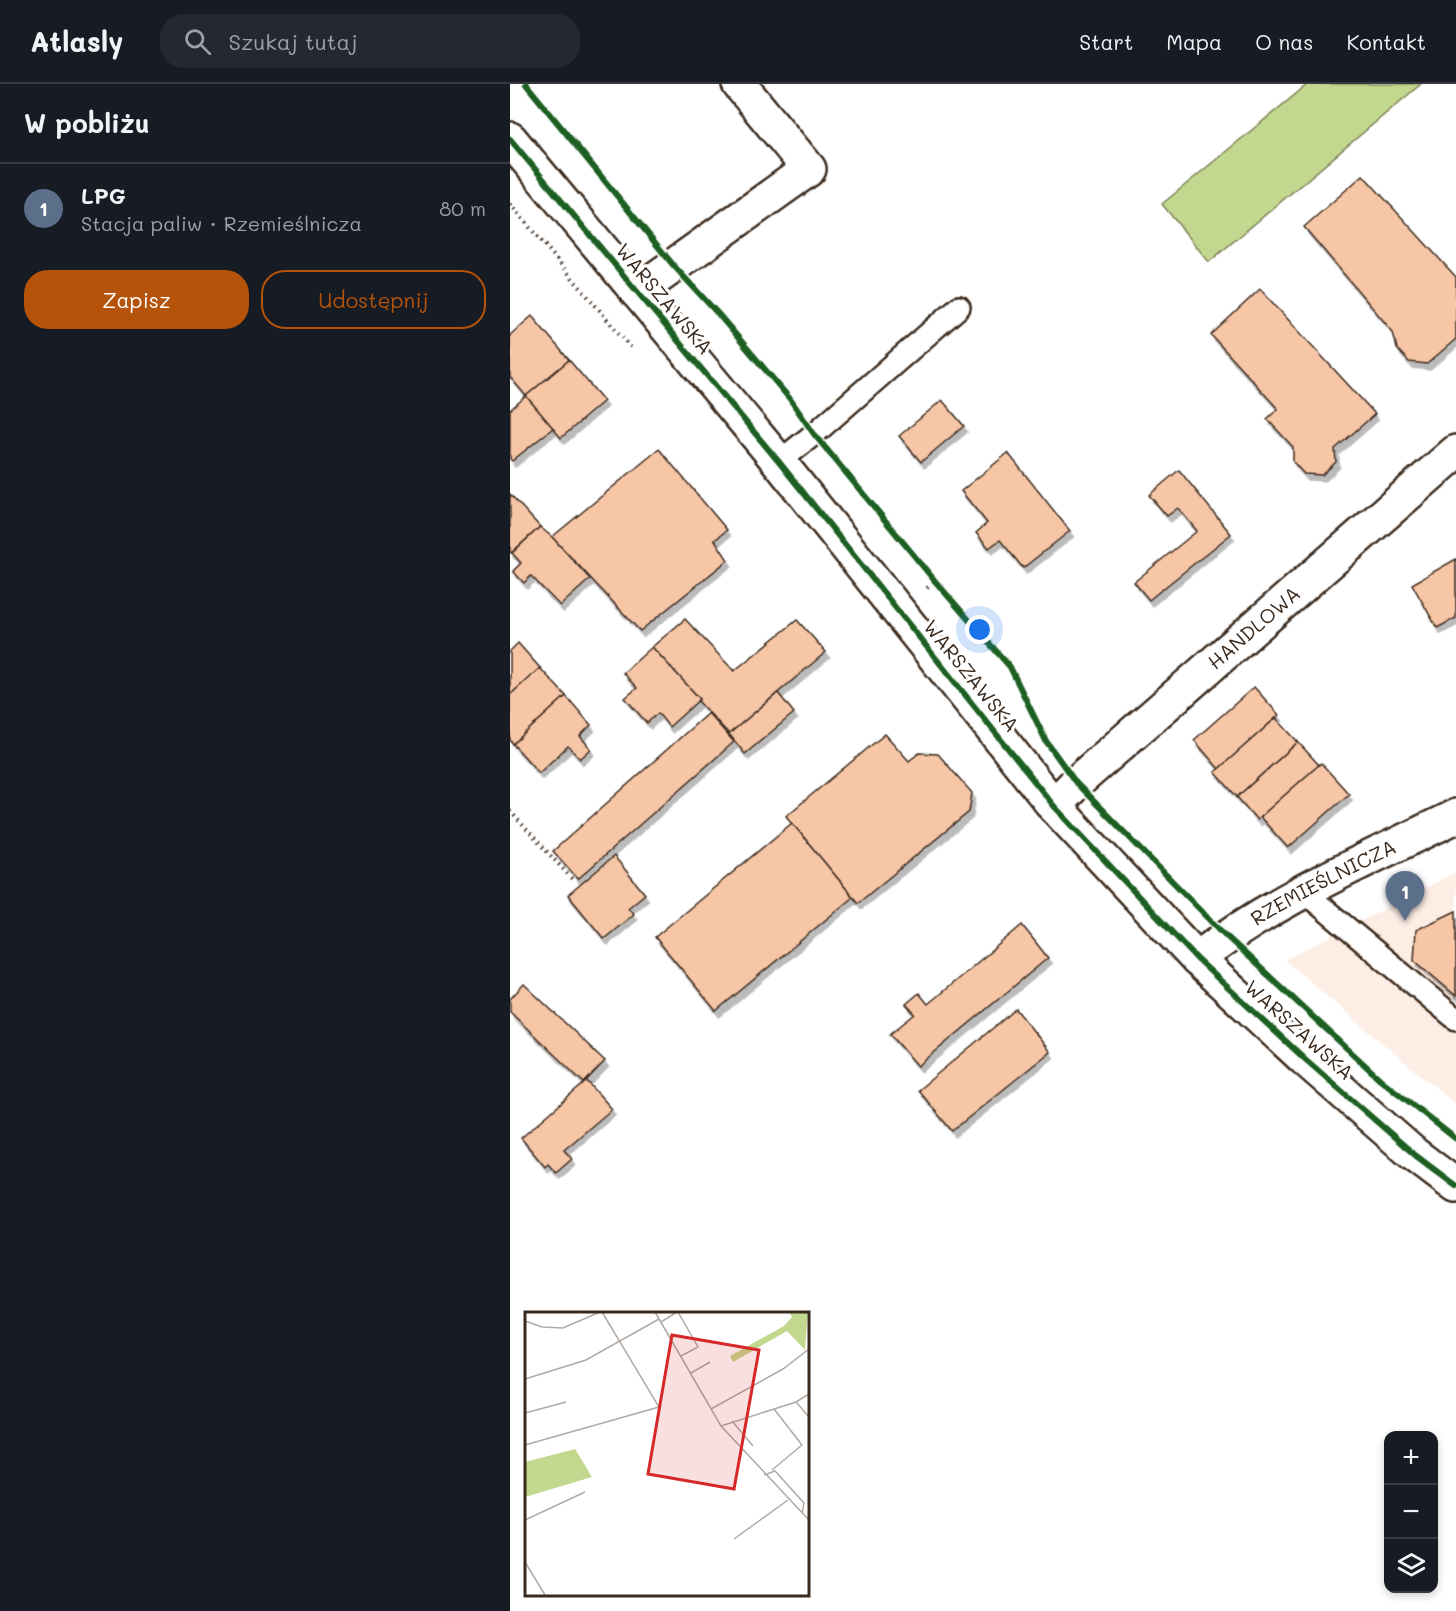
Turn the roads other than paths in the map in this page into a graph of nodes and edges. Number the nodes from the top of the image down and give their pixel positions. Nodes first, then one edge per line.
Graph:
1 (739, 84) edge
2 (510, 139) edge
3 (637, 292) junction
4 (959, 307) dead end
5 (1456, 452) edge
6 (779, 462) junction
7 (1054, 806) junction
8 (1456, 816) edge
9 (1304, 892) junction
10 (1197, 959) junction
11 (1456, 1019) edge
12 (1456, 1186) edge

1 - 3 street
2 - 3 street, WARSZAWSKA
3 - 6 street, WARSZAWSKA
4 - 6 lane
5 - 7 street, HANDLOWA
6 - 7 street, WARSZAWSKA
7 - 10 street, WARSZAWSKA
8 - 9 street, RZEMIEŚLNICZA
9 - 10 street, RZEMIEŚLNICZA
9 - 11 lane
10 - 12 street, WARSZAWSKA

